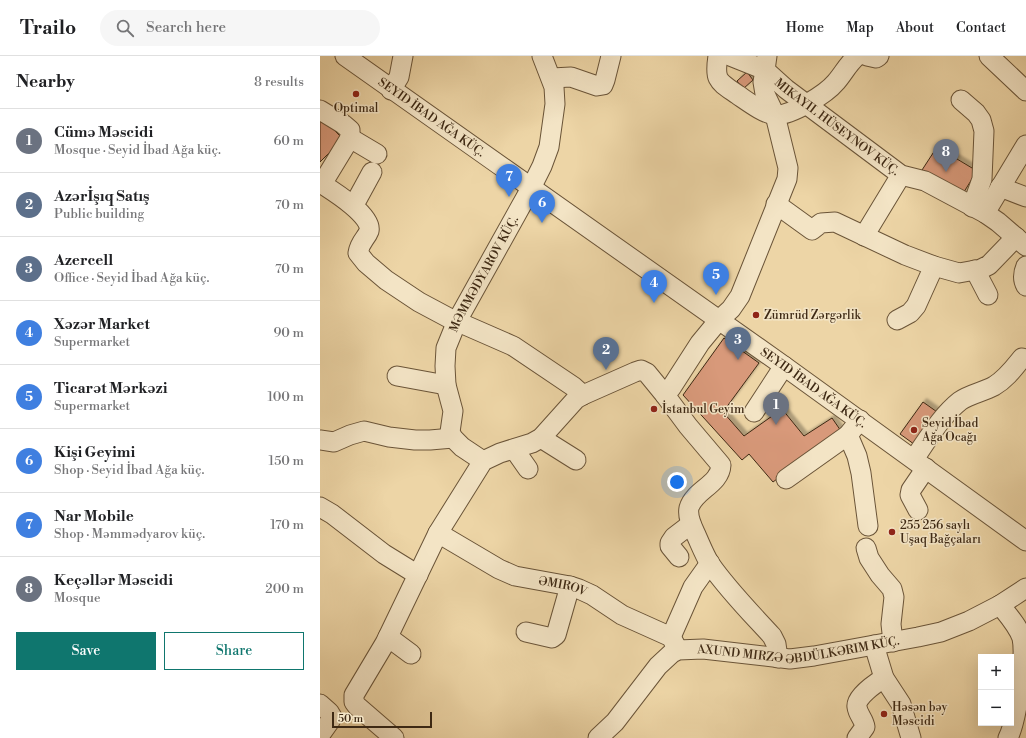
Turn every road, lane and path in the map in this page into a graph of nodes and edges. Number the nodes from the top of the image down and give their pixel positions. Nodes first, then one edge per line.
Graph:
1 (345, 56) edge
2 (403, 56) edge
3 (542, 56) edge
4 (611, 56) edge
5 (718, 56) edge
6 (730, 56) edge
7 (857, 56) edge
8 (867, 56) edge
9 (879, 56) edge
10 (989, 56) edge
11 (766, 63) edge
12 (552, 78) junction
13 (391, 90) junction
14 (1026, 91) edge
15 (961, 100) dead end
16 (807, 104) junction
17 (320, 110) edge
18 (775, 115) junction
19 (350, 138) junction
20 (1026, 145) edge
21 (377, 154) dead end
22 (372, 172) dead end
23 (901, 175) junction
24 (321, 185) edge
25 (1000, 187) junction
26 (531, 188) junction
27 (1026, 197) edge
28 (776, 204) junction
29 (354, 205) junction
30 (979, 210) junction
31 (864, 236) junction
32 (1021, 242) edge
33 (934, 266) junction
34 (1026, 266) edge
35 (975, 270) junction
36 (1026, 286) edge
37 (988, 295) dead end
38 (719, 320) junction
39 (897, 320) dead end
40 (457, 321) junction
41 (1022, 358) dead end
42 (784, 366) junction
43 (397, 376) dead end
44 (446, 385) junction
45 (583, 395) junction
46 (664, 395) junction
47 (754, 412) dead end
48 (860, 420) junction
49 (848, 435) junction
50 (453, 438) junction
51 (541, 438) junction
52 (320, 440) edge
53 (514, 449) junction
54 (576, 460) dead end
55 (483, 462) junction
56 (920, 463) junction
57 (528, 469) dead end
58 (786, 479) dead end
59 (320, 507) edge
60 (918, 510) dead end
61 (691, 524) junction
62 (868, 526) dead end
63 (438, 533) junction
64 (1026, 541) edge
65 (866, 548) dead end
66 (679, 557) dead end
67 (710, 563) junction
68 (418, 575) junction
69 (570, 586) junction
70 (1026, 588) edge
71 (1000, 604) junction
72 (526, 632) dead end
73 (388, 637) junction
74 (675, 644) junction
75 (884, 644) junction
76 (411, 654) dead end
77 (778, 658) junction
78 (884, 678) junction
79 (320, 704) edge
80 (1022, 710) edge
81 (320, 735) edge
82 (603, 736) edge
83 (394, 738) edge
84 (857, 738) edge
85 (911, 738) edge
86 (1008, 738) edge

1 - 13 street, SEYID İBAD AĞA KÜÇ.
2 - 13 street
3 - 12 street, MƏMMƏDYAROV KÜÇ.
4 - 12 street
5 - 18 street
6 - 11 street
7 - 16 street
8 - 9 street
10 - 14 street
11 - 16 street
11 - 18 street
12 - 26 street, MƏMMƏDYAROV KÜÇ.
13 - 26 street, SEYID İBAD AĞA KÜÇ.
15 - 30 street
16 - 18 street
16 - 23 street
17 - 19 street
18 - 28 street
19 - 21 street
19 - 24 street
20 - 25 street
22 - 29 street
23 - 30 street
23 - 31 street
24 - 29 street
25 - 27 street
25 - 30 street
26 - 38 street, SEYID İBAD AĞA KÜÇ.
26 - 40 street, MƏMMƏDYAROV KÜÇ.
28 - 31 street
28 - 38 street
29 - 40 street
30 - 32 street
31 - 33 street
32 - 35 street
33 - 35 street
33 - 39 street
34 - 36 street
35 - 37 street
38 - 42 street, SEYID İBAD AĞA KÜÇ.
38 - 46 street
40 - 44 street, MƏMMƏDYAROV KÜÇ.
40 - 45 street
41 - 56 street
42 - 47 street
42 - 48 street, SEYID İBAD AĞA KÜÇ.
43 - 44 street
44 - 50 street, MƏMMƏDYAROV KÜÇ.
45 - 46 street
45 - 51 street
46 - 61 street
48 - 49 street
48 - 56 street, SEYID İBAD AĞA KÜÇ.
49 - 58 street
49 - 62 street
50 - 52 street
50 - 55 street
51 - 53 street
51 - 54 street
53 - 55 street
53 - 57 street
55 - 63 street
56 - 60 street
56 - 64 street, SEYID İBAD AĞA KÜÇ.
59 - 68 street
61 - 66 street
61 - 67 street
63 - 68 street
63 - 69 street, ƏMIROV
65 - 75 street
67 - 74 street
67 - 77 street
68 - 73 street
69 - 72 street
69 - 74 street, ƏMIROV
70 - 71 street, AXUND MIRZƏ ƏBDÜLKƏRIM KÜÇ.
71 - 75 street, AXUND MIRZƏ ƏBDÜLKƏRIM KÜÇ.
71 - 80 street
73 - 76 street
73 - 83 street
74 - 77 street, AXUND MIRZƏ ƏBDÜLKƏRIM KÜÇ.
74 - 82 street, AXUND MIRZƏ ƏBDÜLKƏRIM KÜÇ.
75 - 77 street, AXUND MIRZƏ ƏBDÜLKƏRIM KÜÇ.
75 - 78 street
78 - 84 street
78 - 85 street
79 - 81 street
80 - 86 street

